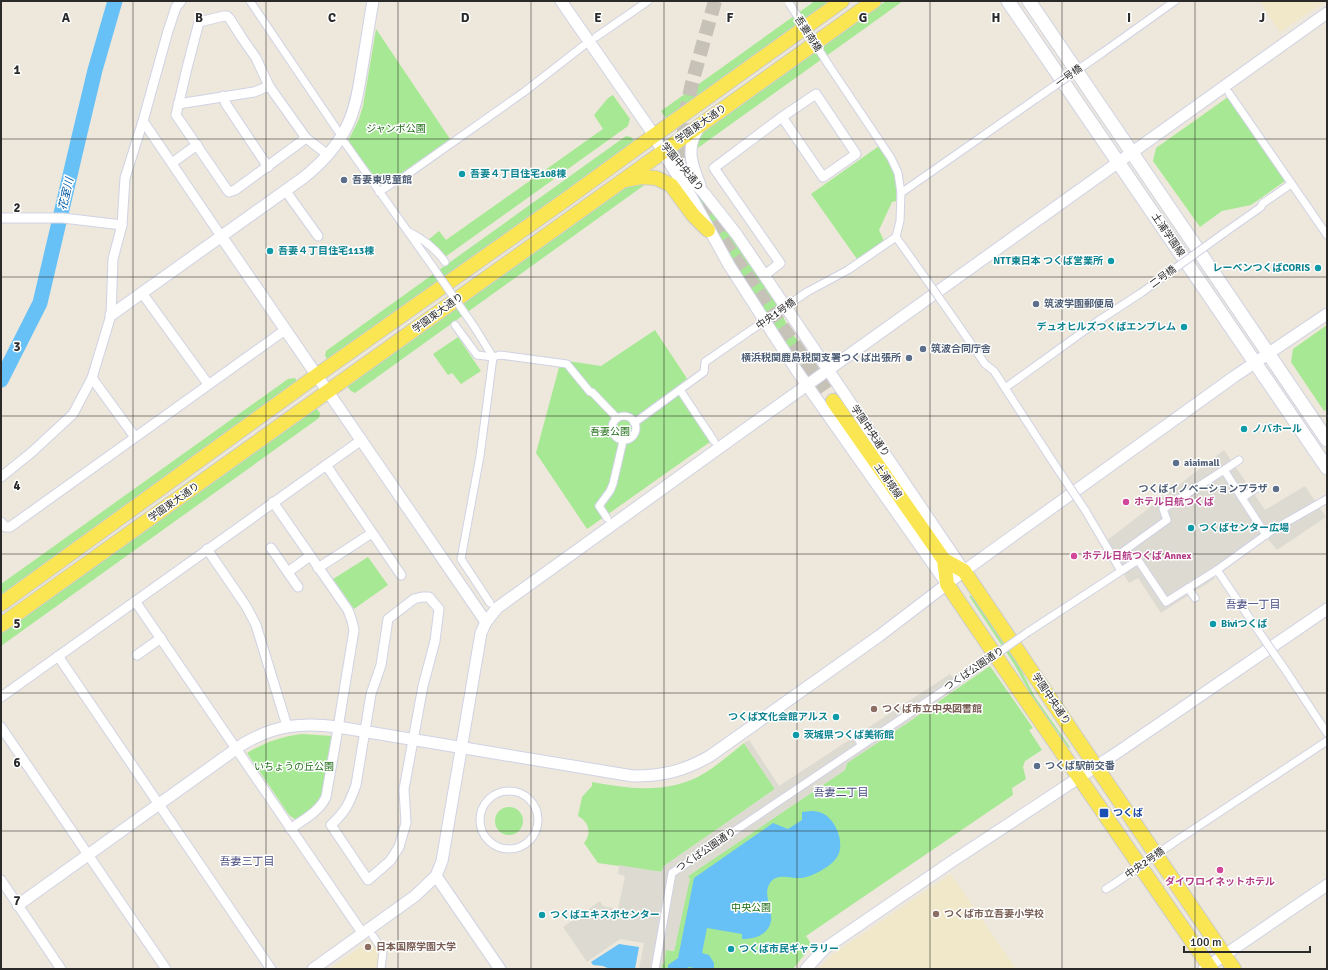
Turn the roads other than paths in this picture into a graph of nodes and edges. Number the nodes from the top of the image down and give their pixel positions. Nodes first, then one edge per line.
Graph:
1 (181, 1) edge
2 (250, 1) edge
3 (373, 1) edge
4 (561, 1) edge
5 (648, 1) edge
6 (842, 1) edge
7 (874, 1) edge
8 (1008, 1) edge
9 (1030, 1) edge
10 (1175, 1) edge
11 (788, 2) edge
12 (1327, 13) edge
13 (596, 37) dead end
14 (584, 46) dead end
15 (269, 86) junction
16 (1229, 94) dead end
17 (224, 96) junction
18 (178, 104) junction
19 (782, 117) junction
20 (143, 122) junction
21 (700, 125) junction
22 (338, 131) dead end
23 (654, 135) junction
24 (306, 138) junction
25 (345, 143) dead end
26 (197, 146) junction
27 (665, 150) junction
28 (1132, 152) junction
29 (328, 155) junction
30 (1118, 162) junction
31 (172, 163) junction
32 (268, 167) junction
33 (621, 181) junction
34 (1291, 184) junction
35 (285, 190) junction
36 (379, 192) junction
37 (704, 193) junction
38 (901, 193) junction
39 (1, 218) edge
40 (122, 225) junction
41 (708, 230) junction
42 (407, 231) junction
43 (1327, 235) edge
44 (221, 236) junction
45 (318, 236) dead end
46 (896, 236) junction
47 (445, 262) dead end
48 (765, 275) junction
49 (142, 293) junction
50 (111, 314) junction
51 (1327, 314) edge
52 (455, 325) dead end
53 (285, 330) junction
54 (1269, 354) junction
55 (493, 357) junction
56 (1255, 362) junction
57 (828, 370) junction
58 (316, 376) junction
59 (92, 378) junction
60 (208, 384) junction
61 (807, 385) junction
62 (1006, 388) junction
63 (680, 390) junction
64 (327, 392) junction
65 (833, 401) tunnel mouth
66 (617, 418) junction
67 (634, 423) junction
68 (135, 437) junction
69 (1327, 440) edge
70 (360, 441) junction
71 (623, 441) junction
72 (714, 441) dead end
73 (1239, 460) dead end
74 (326, 465) junction
75 (1327, 468) edge
76 (1224, 470) junction
77 (1, 477) edge
78 (1258, 487) dead end
79 (1242, 498) junction
80 (1324, 501) edge
81 (273, 502) junction
82 (607, 518) dead end
83 (1, 522) edge
84 (372, 533) junction
85 (1266, 535) junction
86 (271, 548) dead end
87 (207, 549) junction
88 (310, 556) junction
89 (1114, 558) junction
90 (944, 560) junction
91 (318, 568) junction
92 (1217, 570) junction
93 (964, 571) junction
94 (1121, 571) junction
95 (288, 572) junction
96 (401, 575) dead end
97 (947, 584) junction
98 (298, 587) dead end
99 (1188, 588) junction
100 (1195, 598) dead end
101 (135, 601) junction
102 (490, 603) dead end
103 (1, 604) edge
104 (1327, 609) edge
105 (486, 622) junction
106 (1, 625) edge
107 (161, 638) junction
108 (137, 655) dead end
109 (58, 656) junction
110 (1, 697) edge
111 (287, 726) junction
112 (1, 727) edge
113 (338, 727) junction
114 (364, 732) junction
115 (854, 733) dead end
116 (1327, 733) edge
117 (414, 740) junction
118 (1327, 741) edge
119 (862, 746) junction
120 (461, 748) junction
121 (236, 749) junction
122 (1096, 767) junction
123 (1079, 778) junction
124 (159, 804) junction
125 (538, 823) joint
126 (290, 829) junction
127 (88, 855) junction
128 (436, 876) junction
129 (1, 880) edge
130 (1327, 885) edge
131 (1106, 889) dead end
132 (18, 905) junction
133 (368, 935) junction
134 (1225, 954) junction
135 (1208, 968) edge
136 (61, 969) edge
137 (166, 969) edge
138 (271, 969) edge
139 (313, 969) edge
140 (381, 969) edge
141 (500, 969) edge
142 (655, 969) edge
143 (806, 969) edge
144 (1234, 969) edge

1 - 20 street
2 - 22 street
3 - 29 street
4 - 23 street, 学園中央通り
5 - 13 street
6 - 23 main road, 学園東大通り
7 - 21 main road, 学園東大通り
8 - 30 main road, 土浦学園線
9 - 28 main road, 土浦学園線
10 - 38 street, 一号橋, bridge
11 - 38 street, 吾妻南橋, bridge
12 - 28 street
14 - 36 street
15 - 17 street
15 - 18 street
15 - 24 street
16 - 34 street
17 - 18 street
17 - 32 street
18 - 26 street
19 - 19 street
19 - 48 street
20 - 31 street
20 - 40 street
21 - 27 main road, 学園東大通り
21 - 37 street
23 - 27 street, 学園中央通り
23 - 58 main road, 学園東大通り
24 - 29 street
24 - 32 street
25 - 36 street
26 - 31 street
26 - 32 street
27 - 33 main road, 学園東大通り
27 - 37 street, 学園中央通り
27 - 41 street, 学園中央通り
28 - 30 street
28 - 54 main road, 土浦学園線
29 - 35 street
30 - 56 main road, 土浦学園線
30 - 57 street
31 - 44 street
33 - 41 main road
33 - 64 main road, 学園東大通り
34 - 43 street
34 - 62 street, 二号橋, bridge
35 - 44 street
35 - 45 street
36 - 42 street
37 - 48 street, 学園中央通り
38 - 46 street, 吾妻南橋
39 - 40 street
40 - 50 street
41 - 61 street, 学園中央通り
42 - 47 street
42 - 55 street, bridge
44 - 49 street
44 - 53 street
46 - 62 street, bridge
46 - 63 street, 中央1号橋, bridge
48 - 57 street, 学園中央通り
49 - 50 street
49 - 60 street
50 - 59 street
51 - 54 street
52 - 55 street
53 - 58 street
53 - 60 street
54 - 56 street
54 - 69 main road, 土浦学園線
55 - 66 street
55 - 102 street
56 - 75 main road, 土浦学園線
56 - 93 street
57 - 61 street
57 - 93 street, 学園中央通り
58 - 64 street
58 - 103 main road, 学園東大通り
59 - 68 street
59 - 77 street
60 - 68 street
61 - 97 street, 学園中央通り
61 - 105 street
62 - 89 street, bridge
63 - 67 street
63 - 72 street
64 - 70 street
64 - 106 main road, 学園東大通り
65 - 90 main road, 土浦境線
66 - 67 street
66 - 71 street
67 - 71 street
68 - 83 street
70 - 74 street
70 - 105 street
71 - 82 street
73 - 76 street
74 - 81 street
74 - 84 street
76 - 79 street
76 - 89 street
78 - 79 street
79 - 85 street
80 - 85 street, つくば公園通り
81 - 87 street
81 - 88 street
84 - 91 street
84 - 96 street
85 - 92 street, つくば公園通り
86 - 95 street
87 - 101 street
87 - 111 street
88 - 91 street
88 - 95 street
89 - 94 street
90 - 93 main road, 土浦境線
90 - 97 main road, 土浦境線
91 - 113 street
92 - 99 street, つくば公園通り
92 - 116 street, bridge
93 - 97 street
93 - 122 main road, 学園中央通り
94 - 99 street, つくば公園通り
94 - 119 street, つくば公園通り, bridge
95 - 98 street
97 - 120 street
97 - 123 main road, 学園中央通り
99 - 100 street
101 - 107 street
101 - 109 street
104 - 122 street
105 - 120 street
107 - 108 street
107 - 121 street
109 - 110 street
109 - 124 street
111 - 113 street
111 - 121 street
112 - 127 street
113 - 114 street
113 - 126 street
114 - 117 street
114 - 117 street
114 - 117 street
115 - 119 street
117 - 120 street
118 - 131 street, 中央2号橋, bridge
119 - 142 street, つくば公園通り
120 - 128 street
121 - 124 street
121 - 126 street
122 - 123 street
122 - 134 main road, 学園中央通り
123 - 135 main road, 学園中央通り
123 - 143 street
124 - 127 street
124 - 138 street
125 - 125 street
126 - 133 street
127 - 132 street
127 - 137 street
128 - 133 street
128 - 141 street
129 - 132 street
130 - 134 street
132 - 136 street
133 - 139 street
133 - 140 street
134 - 135 street
134 - 144 main road, 学園中央通り

